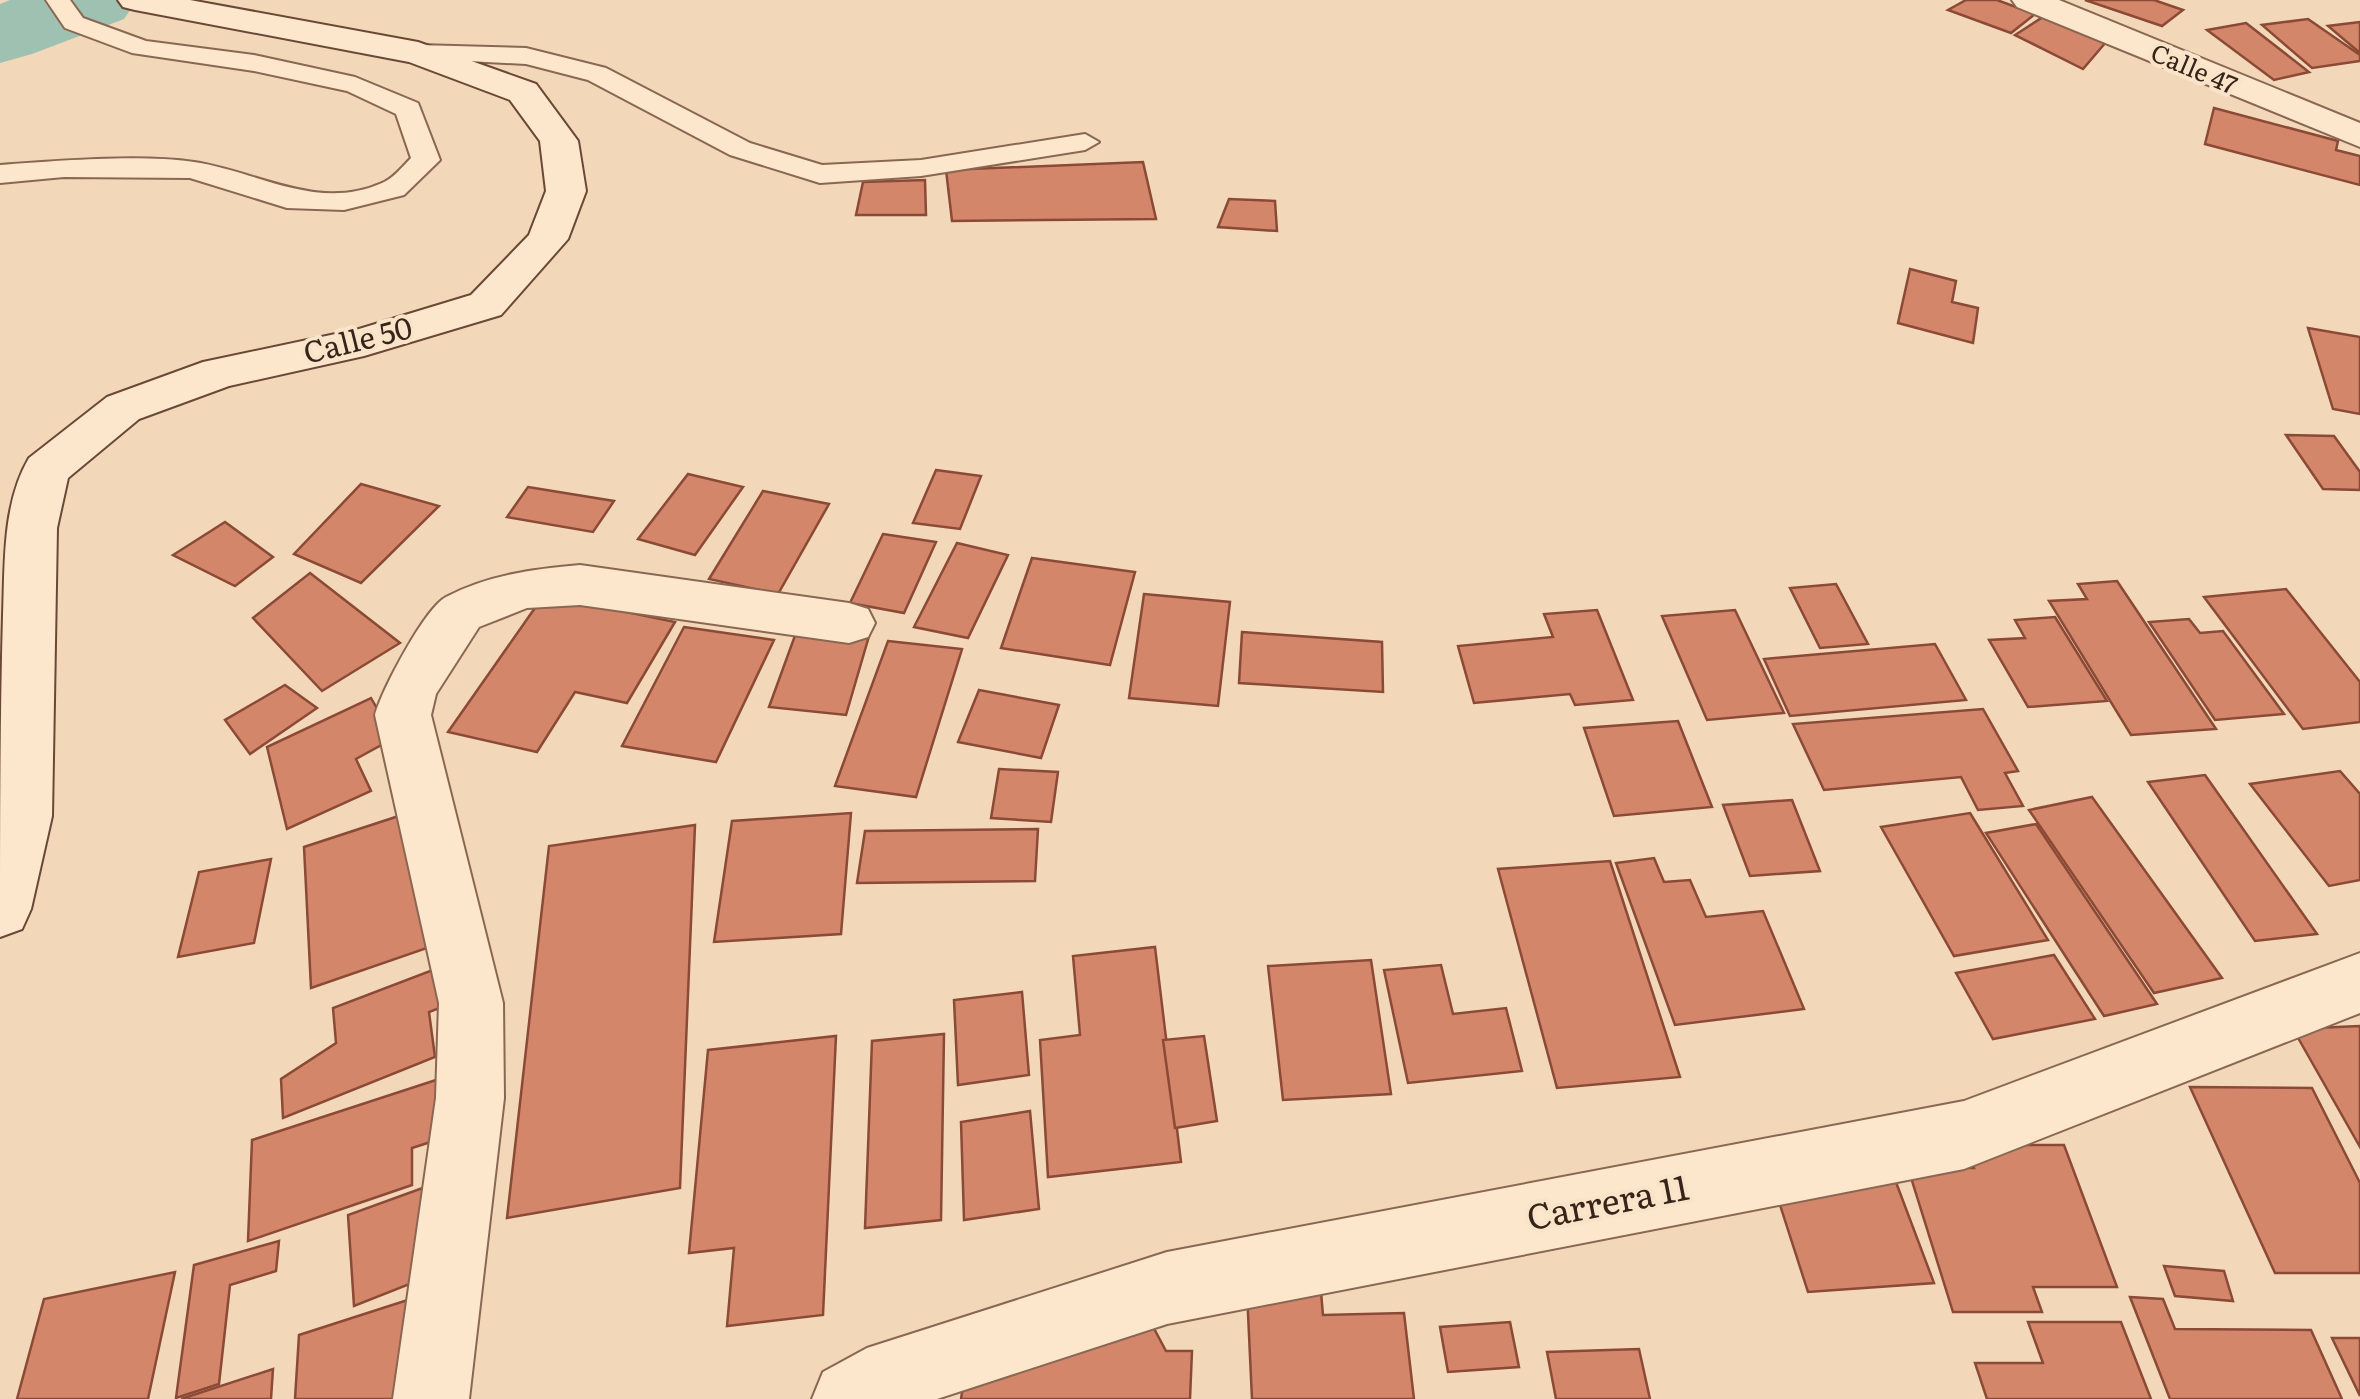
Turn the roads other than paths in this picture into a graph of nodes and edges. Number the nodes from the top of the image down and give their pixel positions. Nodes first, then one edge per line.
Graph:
1 (58, 0) edge
2 (135, 0) edge
3 (2029, 0) edge
4 (418, 52) junction
5 (2360, 136) edge
6 (1085, 142) dead end
7 (0, 174) edge
8 (849, 623) dead end
9 (0, 909) edge
10 (2360, 983) edge
11 (432, 1399) edge
12 (850, 1399) edge

1 - 7 lane
2 - 4 street, Calle 50
3 - 5 street, Calle 47
4 - 6 lane
4 - 9 street, Calle 50
8 - 11 street
10 - 12 street, Carrera 11

